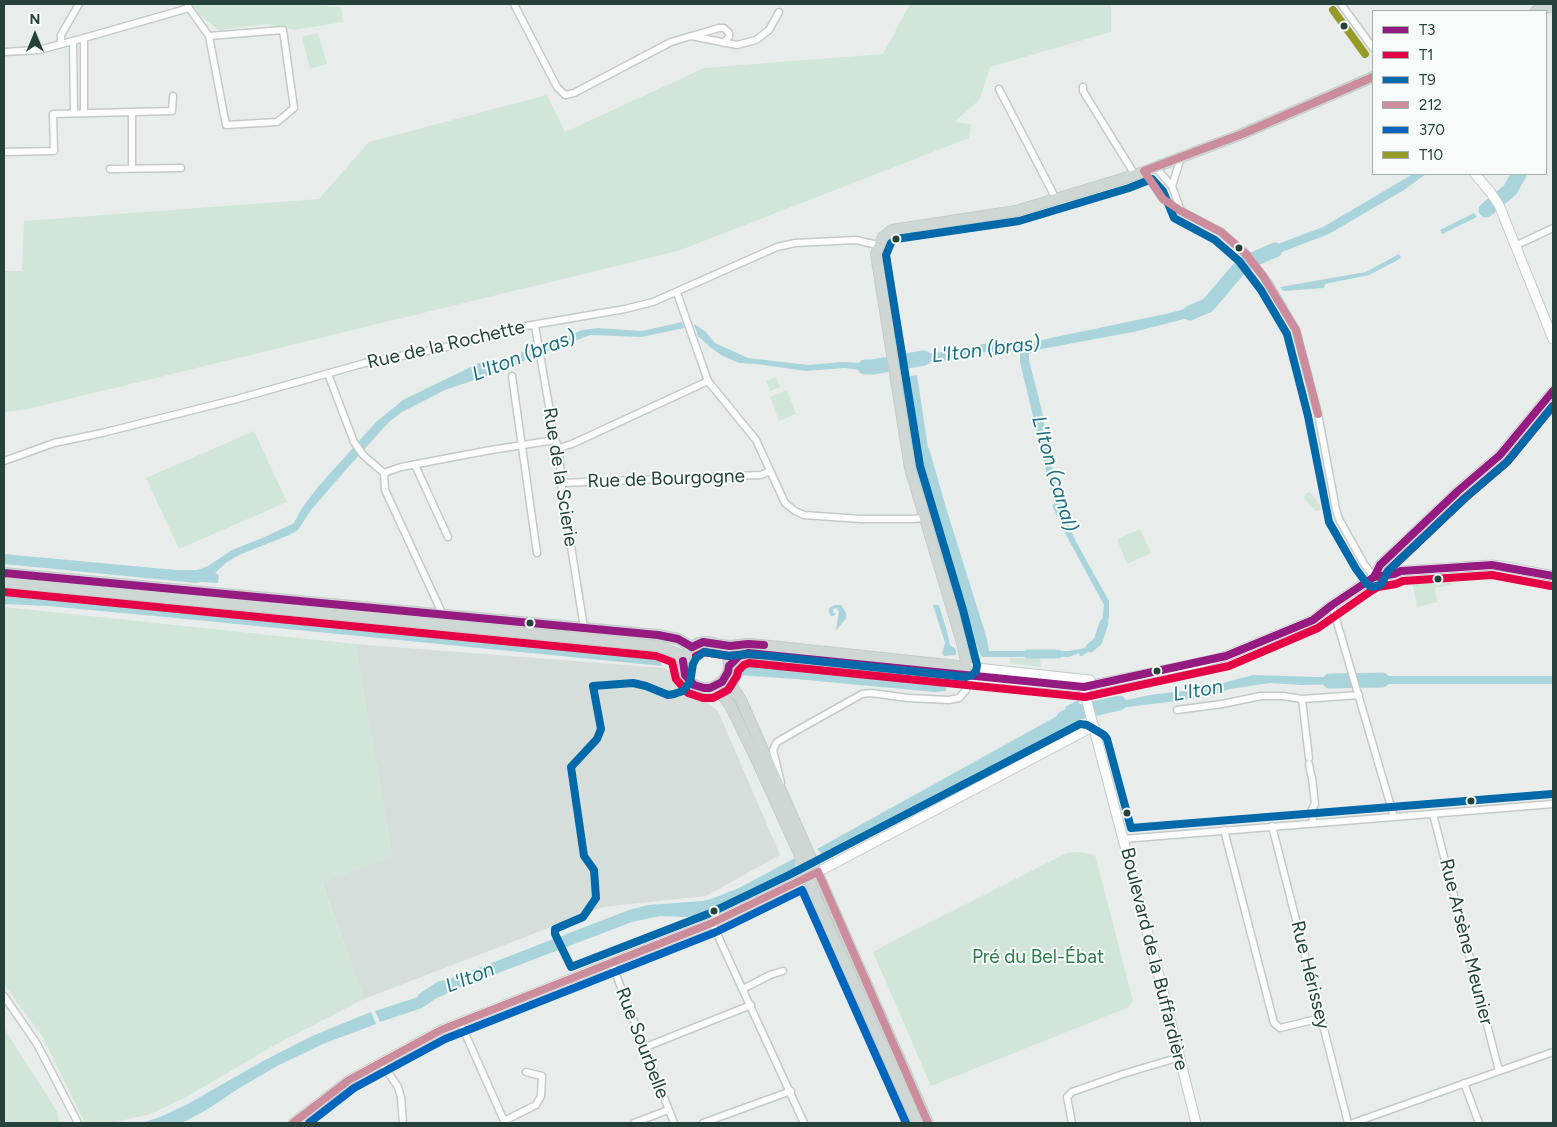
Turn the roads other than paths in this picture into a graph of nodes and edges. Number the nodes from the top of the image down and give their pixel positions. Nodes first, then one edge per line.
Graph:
1 (79, 4) edge
2 (514, 4) edge
3 (1341, 4) edge
4 (188, 6) edge
5 (1553, 6) edge
6 (1539, 10) edge
7 (779, 12) dead end
8 (209, 36) junction
9 (691, 36) junction
10 (84, 38) junction
11 (73, 41) junction
12 (724, 43) junction
13 (60, 44) junction
14 (1372, 47) edge
15 (4, 52) edge
16 (1372, 78) edge
17 (1083, 88) dead end
18 (999, 89) dead end
19 (173, 96) dead end
20 (132, 112) junction
21 (74, 113) junction
22 (84, 113) junction
23 (4, 152) edge
24 (1181, 157) junction
25 (1155, 167) junction
26 (132, 168) junction
27 (180, 168) dead end
28 (110, 169) dead end
29 (1139, 173) junction
30 (1476, 175) edge
31 (1172, 186) junction
32 (1056, 199) junction
33 (1181, 211) junction
34 (1553, 228) edge
35 (882, 246) junction
36 (1515, 246) junction
37 (677, 293) junction
38 (535, 326) junction
39 (1553, 339) edge
40 (328, 374) junction
41 (512, 376) dead end
42 (708, 381) junction
43 (1553, 393) edge
44 (555, 440) junction
45 (522, 445) junction
46 (558, 448) junction
47 (4, 461) edge
48 (415, 465) junction
49 (770, 471) junction
50 (384, 473) junction
51 (561, 484) junction
52 (926, 518) junction
53 (448, 537) dead end
54 (537, 553) dead end
55 (1391, 556) junction
56 (1401, 571) junction
57 (4, 573) edge
58 (1553, 576) edge
59 (1374, 577) junction
60 (4, 582) edge
61 (1332, 604) junction
62 (443, 615) junction
63 (584, 628) junction
64 (716, 644) junction
65 (692, 647) junction
66 (683, 661) junction
67 (729, 666) junction
68 (966, 671) junction
69 (726, 677) junction
70 (1084, 683) junction
71 (704, 688) junction
72 (1359, 695) junction
73 (1302, 700) junction
74 (1177, 710) dead end
75 (1094, 726) junction
76 (1082, 734) junction
77 (1098, 743) junction
78 (779, 789) junction
79 (1553, 804) edge
80 (1433, 814) junction
81 (1394, 817) junction
82 (1313, 823) junction
83 (1272, 826) junction
84 (1224, 830) junction
85 (1123, 839) junction
86 (818, 872) junction
87 (807, 877) junction
88 (712, 923) junction
89 (611, 962) junction
90 (783, 971) dead end
91 (743, 989) junction
92 (4, 996) edge
93 (751, 1005) junction
94 (1321, 1018) junction
95 (460, 1022) junction
96 (643, 1048) junction
97 (1553, 1052) edge
98 (1180, 1057) junction
99 (382, 1062) junction
100 (1499, 1071) junction
101 (526, 1072) dead end
102 (1464, 1084) junction
103 (791, 1091) junction
104 (668, 1110) junction
105 (504, 1122) edge
106 (78, 1123) edge
107 (293, 1123) edge
108 (403, 1123) edge
109 (634, 1123) edge
110 (674, 1123) edge
111 (704, 1123) edge
112 (804, 1123) edge
113 (918, 1123) edge
114 (928, 1123) edge
115 (1072, 1123) edge
116 (1196, 1123) edge
117 (1348, 1123) edge
118 (1353, 1123) edge
119 (1479, 1123) edge

1 - 13 street
2 - 9 street
3 - 14 street
4 - 8 street
4 - 10 street
5 - 6 main road
7 - 12 street
8 - 8 street
9 - 12 street
9 - 12 street
10 - 11 street
10 - 22 street
11 - 13 street
11 - 21 street
13 - 15 street
16 - 24 main road
17 - 29 street
18 - 32 street
19 - 20 street
20 - 22 street
20 - 26 street
21 - 22 street
21 - 23 street
24 - 25 main road
24 - 31 street
25 - 29 main road
25 - 31 street
26 - 27 street
26 - 28 street
29 - 32 main road
29 - 33 street
30 - 36 main road
31 - 33 street
32 - 35 main road
33 - 59 street
34 - 36 street
35 - 37 street, Rue de la Rochette
35 - 52 main road
36 - 39 main road
37 - 38 street, Rue de la Rochette
37 - 42 street
38 - 40 street, Rue de la Rochette
38 - 44 street, Rue de la Scierie
40 - 47 street, Rue de la Rochette
40 - 50 street
41 - 45 street
42 - 46 street
42 - 49 street
43 - 55 main road
44 - 45 street
44 - 46 street, Rue de la Scierie
45 - 48 street
45 - 54 street
46 - 51 street, Rue de la Scierie
48 - 50 street
48 - 53 street
49 - 51 street, Rue de Bourgogne
49 - 52 street
50 - 62 street
51 - 63 street, Rue de la Scierie
52 - 68 main road
55 - 56 main road
55 - 59 main road
56 - 58 main road
56 - 59 main road
57 - 62 main road
59 - 61 main road
60 - 66 main road
61 - 70 main road
61 - 72 street
62 - 63 main road
63 - 65 main road
64 - 65 main road
64 - 67 main road
64 - 68 main road
65 - 66 main road
66 - 71 main road
67 - 68 main road
67 - 69 main road
68 - 70 main road
68 - 78 street
69 - 71 main road
69 - 78 main road
70 - 75 main road, Boulevard de la Buffardière
71 - 87 main road
72 - 73 street
72 - 81 street
73 - 74 street
73 - 82 street
75 - 76 main road
75 - 77 main road, Boulevard de la Buffardière
76 - 77 main road
76 - 86 main road
77 - 85 main road, Boulevard de la Buffardière
78 - 86 main road
79 - 80 street
80 - 81 street
80 - 100 street, Rue Arsène Meunier
81 - 82 street
82 - 83 street
83 - 84 street
83 - 94 street, Rue Hérissey
84 - 85 street
84 - 94 street
85 - 98 main road, Boulevard de la Buffardière
86 - 87 main road
86 - 114 main road
87 - 88 main road
87 - 113 main road
88 - 89 main road
88 - 91 street
89 - 95 main road
89 - 96 street, Rue Sourbelle
90 - 91 street
91 - 93 street
92 - 106 street
93 - 96 street
93 - 103 street
94 - 117 street, Rue Hérissey
95 - 99 main road
95 - 105 street
96 - 104 street, Rue Sourbelle
97 - 100 street
98 - 115 street
98 - 116 main road, Boulevard de la Buffardière
99 - 107 main road
99 - 108 street
100 - 102 street
101 - 105 street
102 - 118 street
102 - 119 street
103 - 111 street
103 - 112 street
104 - 109 street
104 - 110 street, Rue Sourbelle

